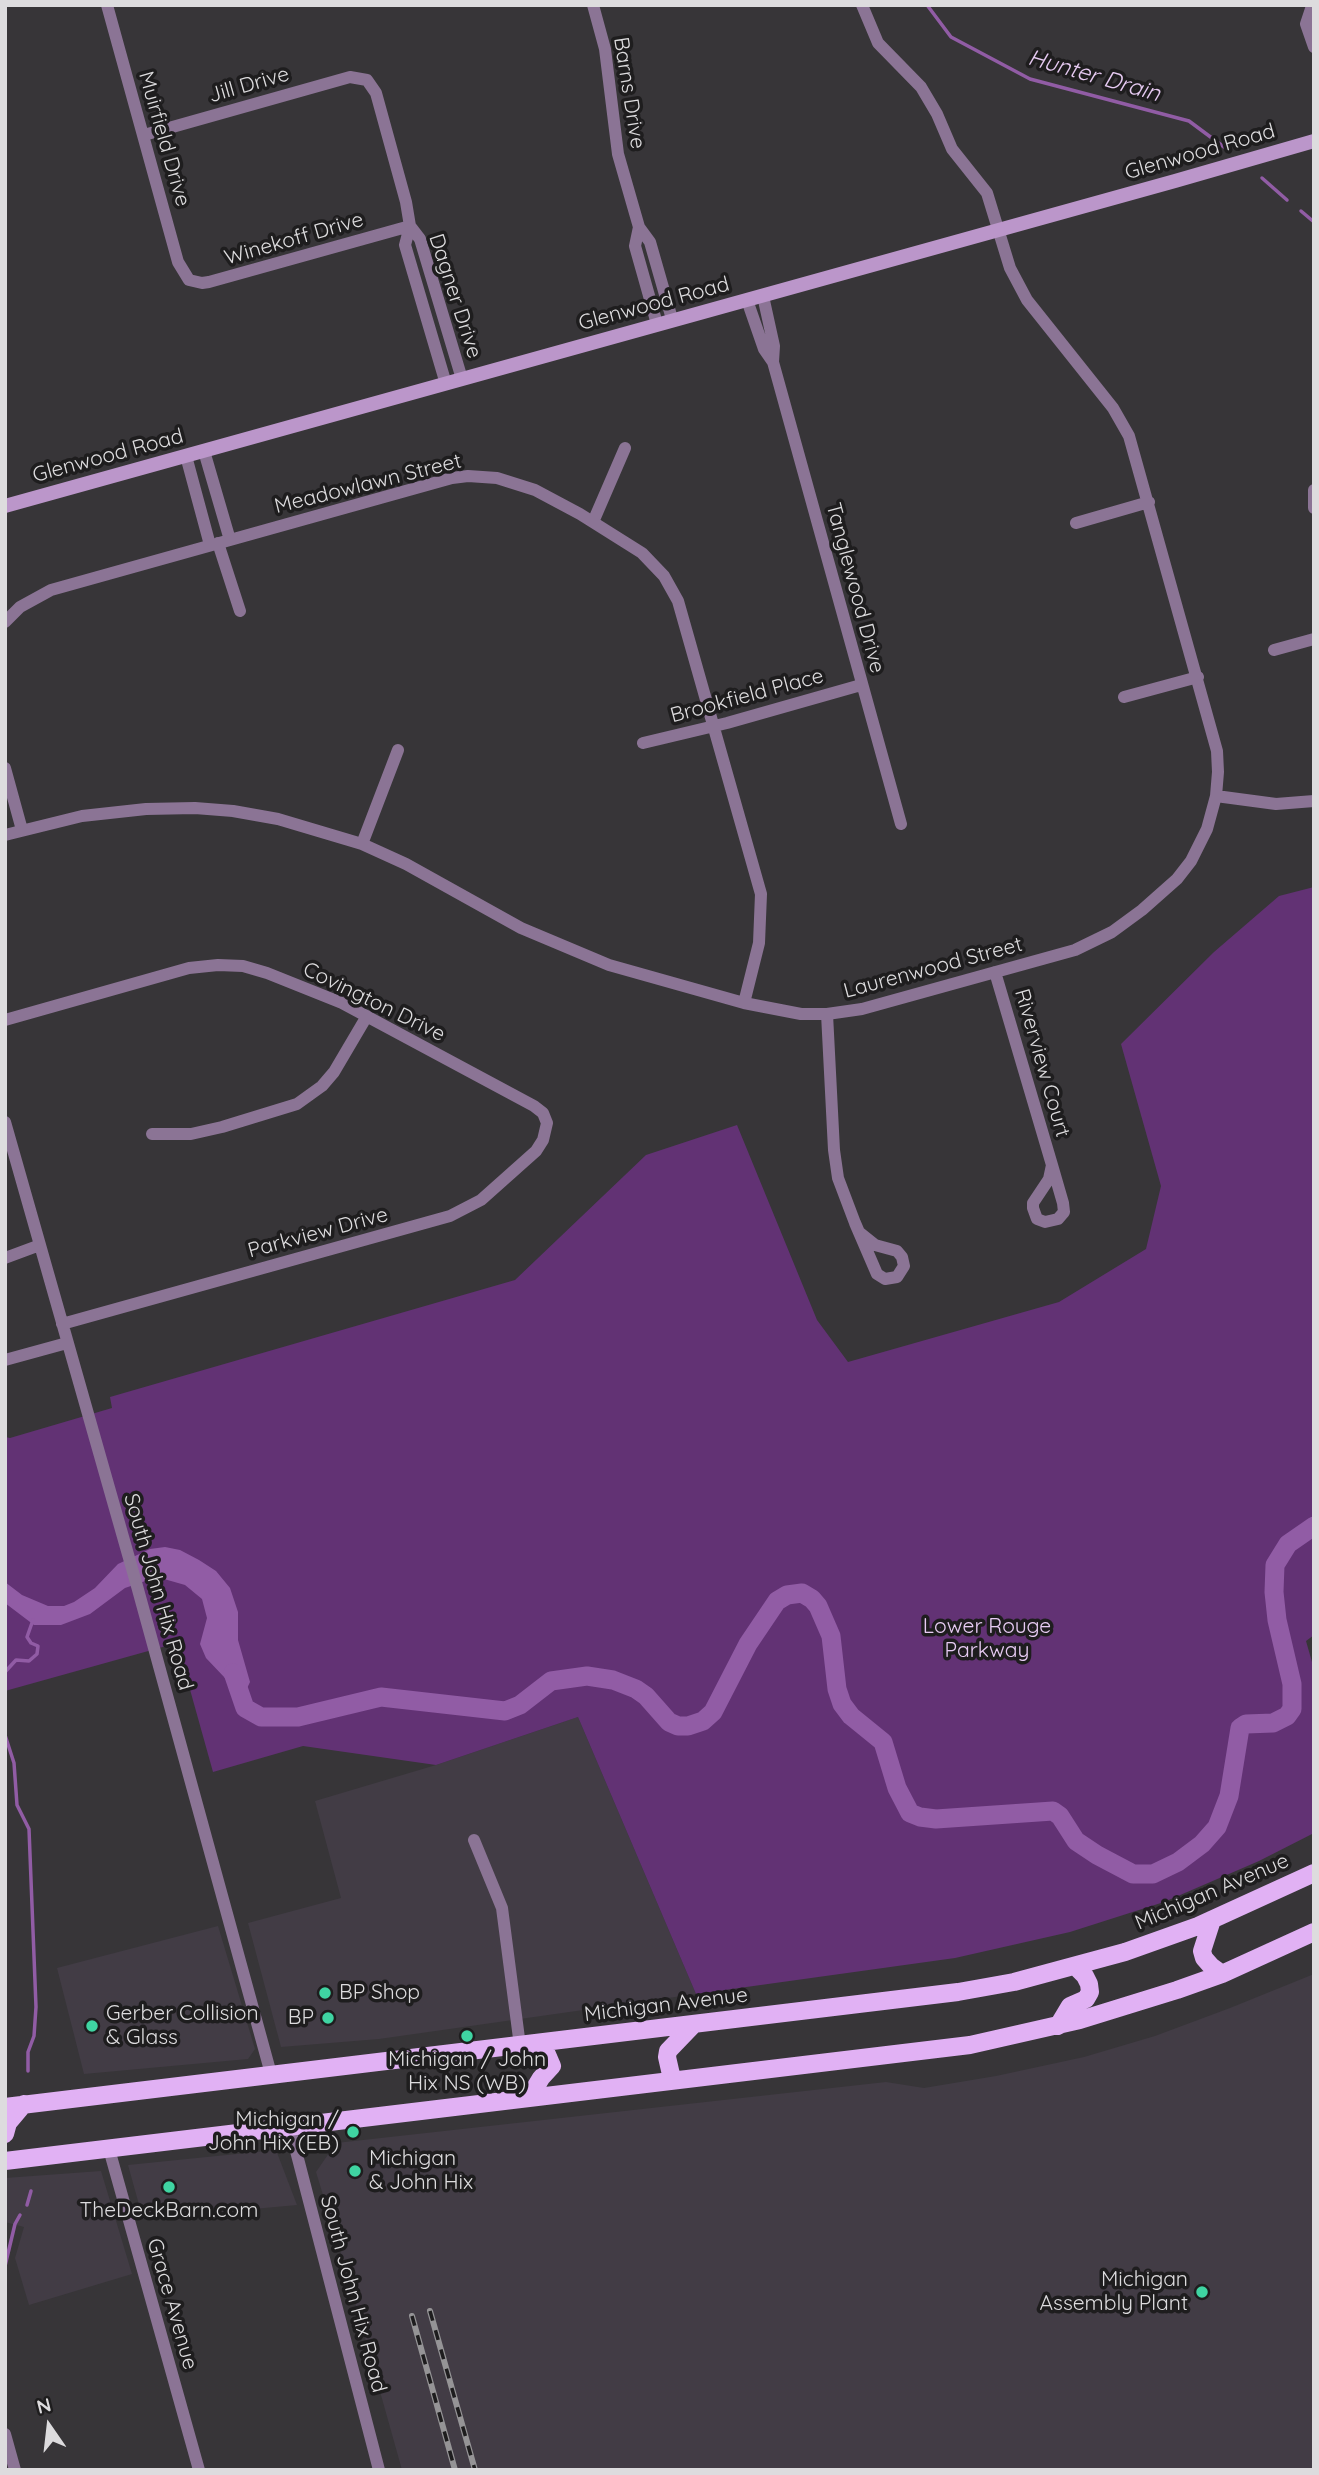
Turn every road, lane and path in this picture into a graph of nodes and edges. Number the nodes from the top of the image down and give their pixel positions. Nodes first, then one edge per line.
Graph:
1 (107, 5) edge
2 (593, 5) edge
3 (862, 5) edge
4 (1311, 9) edge
5 (1314, 47) edge
6 (364, 78) joint
7 (144, 135) junction
8 (1314, 141) edge
9 (410, 226) junction
10 (639, 227) junction
11 (999, 230) junction
12 (189, 280) joint
13 (763, 296) junction
14 (747, 300) junction
15 (672, 320) junction
16 (657, 324) junction
17 (773, 362) junction
18 (462, 379) junction
19 (446, 384) junction
20 (625, 448) dead end
21 (204, 451) junction
22 (186, 456) junction
23 (1314, 491) edge
24 (1149, 502) junction
25 (5, 506) edge
26 (1314, 508) edge
27 (593, 522) junction
28 (1076, 523) dead end
29 (219, 543) junction
30 (240, 611) dead end
31 (6, 620) edge
32 (1314, 639) edge
33 (1274, 650) dead end
34 (1198, 677) junction
35 (861, 685) junction
36 (1124, 697) dead end
37 (715, 726) junction
38 (643, 743) dead end
39 (398, 750) dead end
40 (5, 768) edge
41 (1216, 796) junction
42 (1314, 801) edge
43 (901, 824) dead end
44 (22, 830) junction
45 (5, 835) edge
46 (362, 844) junction
47 (995, 972) junction
48 (744, 1003) junction
49 (827, 1014) junction
50 (367, 1016) junction
51 (5, 1020) edge
52 (5, 1122) edge
53 (547, 1123) joint
54 (152, 1134) dead end
55 (1052, 1165) dead end
56 (860, 1233) dead end
57 (40, 1245) junction
58 (5, 1258) edge
59 (62, 1324) junction
60 (67, 1343) junction
61 (5, 1360) edge
62 (474, 1840) dead end
63 (1314, 1873) edge
64 (1212, 1920) junction
65 (1314, 1932) edge
66 (1076, 1967) junction
67 (1222, 1974) junction
68 (693, 2025) junction
69 (1058, 2026) junction
70 (527, 2045) junction
71 (271, 2074) junction
72 (672, 2079) junction
73 (529, 2098) junction
74 (24, 2104) junction
75 (5, 2107) edge
76 (290, 2128) junction
77 (5, 2136) edge
78 (109, 2149) junction
79 (13, 2160) edge
80 (5, 2434) edge
81 (15, 2470) edge
82 (199, 2470) edge
83 (379, 2470) edge

1 - 7 street, Muirfield Drive
2 - 10 street, Barns Drive
3 - 11 street, Laurenwood Street
4 - 5 street
6 - 7 street, Jill Drive
6 - 9 street, Dagner Drive
7 - 12 street, Muirfield Drive
8 - 11 street, Glenwood Road
9 - 12 street, Winekoff Drive
9 - 18 street, Dagner Drive
9 - 19 street, Dagner Drive
10 - 15 street, Barns Drive
10 - 16 street, Barns Drive
11 - 13 street, Glenwood Road
11 - 24 street, Laurenwood Street
13 - 14 street, Glenwood Road
13 - 17 street, Tanglewood Drive
14 - 15 street, Glenwood Road
14 - 17 street, Tanglewood Drive
15 - 16 street, Glenwood Road
16 - 18 street, Glenwood Road
17 - 35 street, Tanglewood Drive
18 - 19 street, Glenwood Road
19 - 21 street, Glenwood Road
20 - 27 street
21 - 22 street, Glenwood Road
21 - 29 street
22 - 25 street, Glenwood Road
22 - 29 street
23 - 26 street
24 - 28 street
24 - 34 street, Laurenwood Street
27 - 29 street, Meadowlawn Street
27 - 37 street, Meadowlawn Street
29 - 30 street
29 - 31 street, Meadowlawn Street
32 - 33 street
34 - 36 street
34 - 41 street, Laurenwood Street
35 - 37 street, Brookfield Place
35 - 43 street, Tanglewood Drive
37 - 38 street, Brookfield Place
37 - 48 street, Meadowlawn Street
39 - 46 street
40 - 44 street
41 - 42 street
41 - 47 street, Laurenwood Street
44 - 45 street, Laurenwood Street
44 - 46 street, Laurenwood Street
46 - 48 street, Laurenwood Street
47 - 49 street, Laurenwood Street
47 - 55 street, Riverview Court
48 - 49 street, Laurenwood Street
49 - 56 street
50 - 51 street, Covington Drive
50 - 53 street, Covington Drive
50 - 54 street
52 - 57 street, South John Hix Road
53 - 59 street, Parkview Drive
57 - 58 street
57 - 59 street, South John Hix Road
59 - 60 street, South John Hix Road
60 - 61 street
60 - 71 street, South John Hix Road
62 - 70 street
63 - 64 main road, Michigan Avenue
64 - 66 main road, Michigan Avenue
64 - 67 main road
65 - 67 main road
66 - 68 main road, Michigan Avenue
66 - 69 main road
67 - 69 main road
68 - 70 main road, Michigan Avenue
68 - 72 main road
69 - 72 main road
70 - 71 main road, Michigan Avenue
70 - 73 main road
71 - 74 main road, Michigan Avenue
72 - 73 main road
73 - 76 main road
74 - 75 main road, Michigan Avenue
74 - 77 main road
76 - 78 main road
76 - 83 street, South John Hix Road
77 - 79 main road
78 - 79 main road
78 - 82 street, Grace Avenue
80 - 81 street

